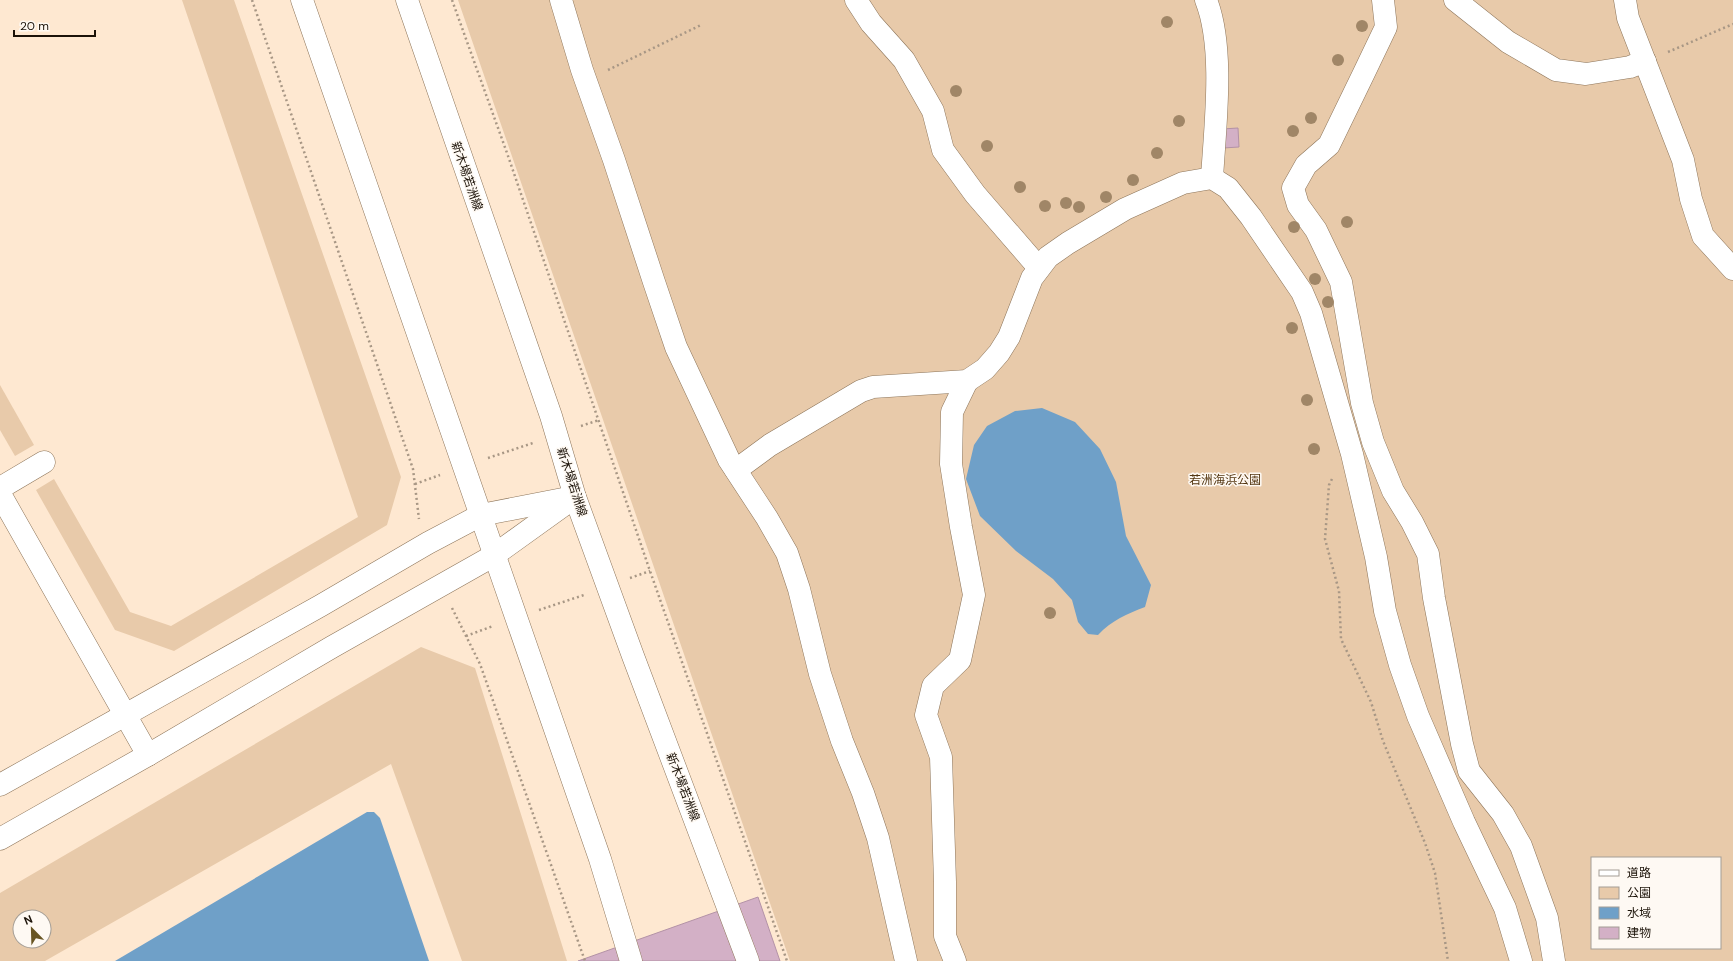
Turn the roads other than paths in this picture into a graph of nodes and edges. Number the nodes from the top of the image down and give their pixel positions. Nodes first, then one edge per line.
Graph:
1 (302, 0) edge
2 (406, 0) edge
3 (561, 0) edge
4 (856, 0) edge
5 (1206, 0) edge
6 (1383, 0) edge
7 (1455, 0) edge
8 (1625, 0) edge
9 (1645, 61) junction
10 (1212, 178) junction
11 (1039, 268) junction
12 (1733, 269) edge
13 (967, 381) junction
14 (44, 462) dead end
15 (736, 470) junction
16 (0, 488) edge
17 (0, 494) edge
18 (575, 497) junction
19 (481, 515) junction
20 (493, 556) junction
21 (124, 715) junction
22 (148, 755) junction
23 (0, 785) edge
24 (0, 839) edge
25 (632, 961) edge
26 (748, 961) edge
27 (906, 961) edge
28 (955, 961) edge
29 (1521, 961) edge
30 (1554, 961) edge

1 - 19 street
2 - 18 street, 新木場若洲線
3 - 15 street
4 - 11 street
5 - 10 street
6 - 30 street
7 - 9 street
8 - 9 street
9 - 12 street
10 - 11 street
10 - 29 street
11 - 13 street
13 - 15 street
13 - 28 street
14 - 16 street
15 - 27 street
17 - 21 street
18 - 19 street
18 - 20 street
18 - 26 street, 新木場若洲線
19 - 20 street
19 - 21 street
20 - 22 street
20 - 25 street
21 - 22 street
21 - 23 street
22 - 24 street

